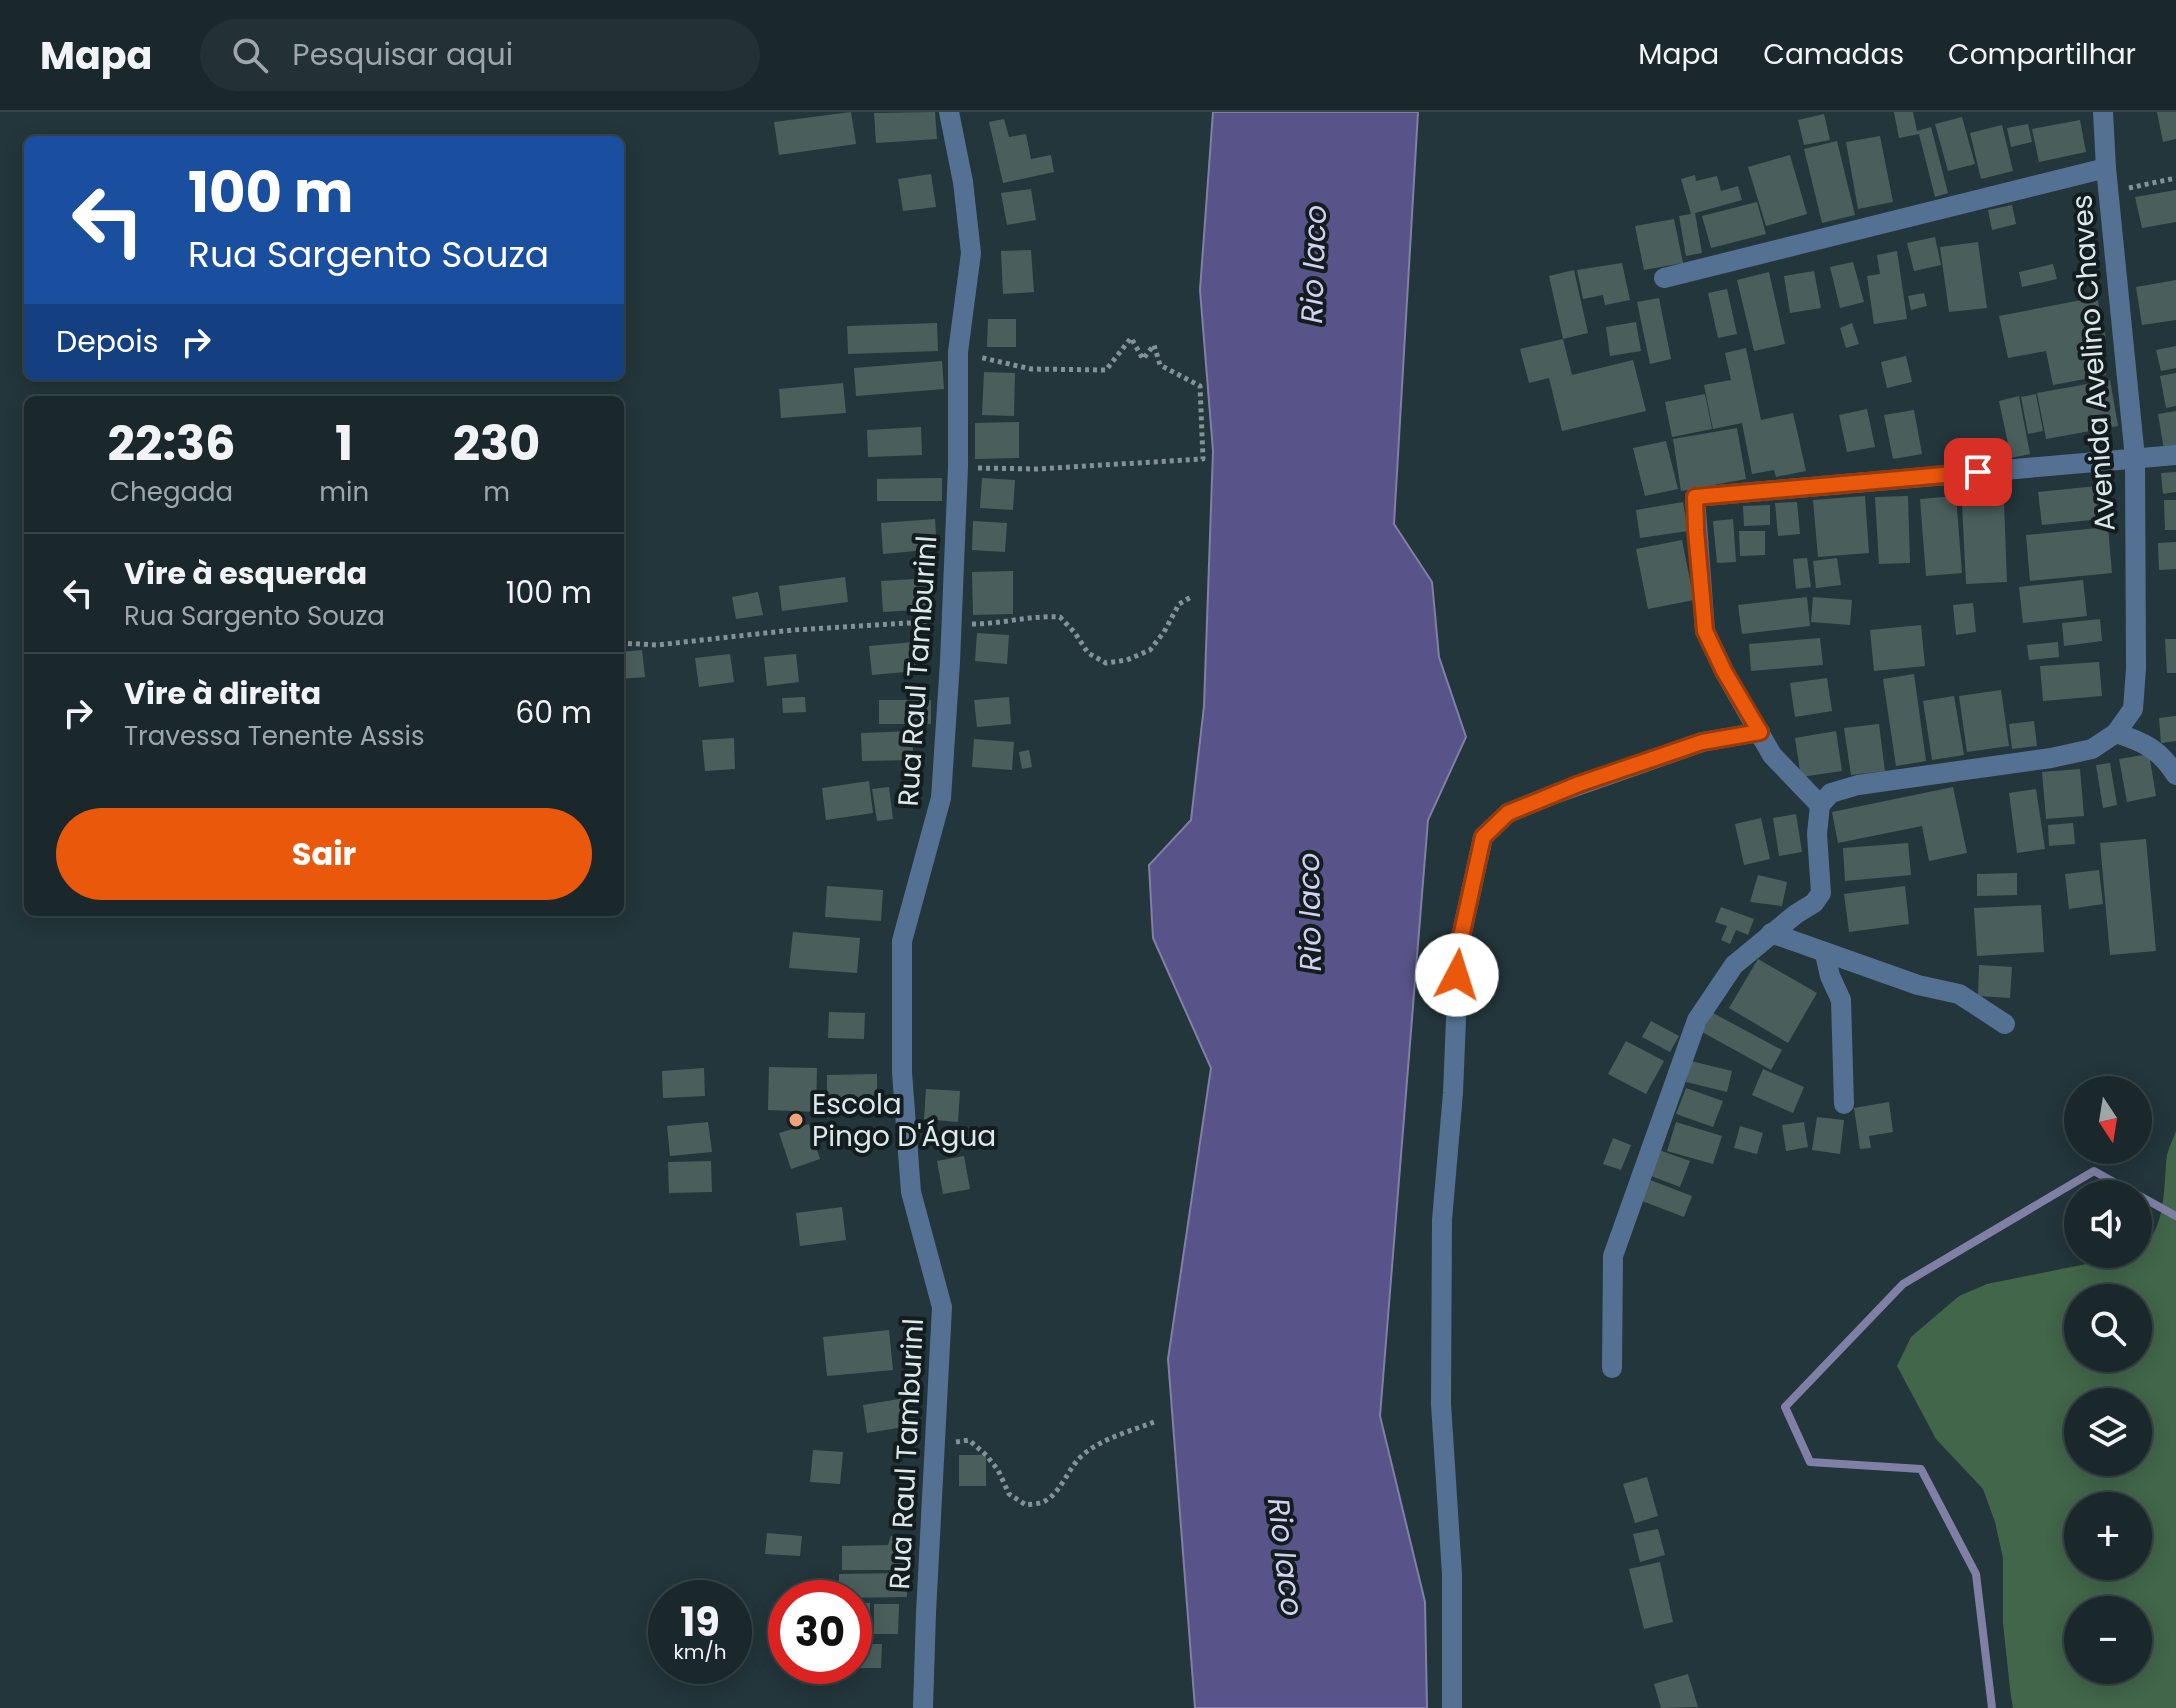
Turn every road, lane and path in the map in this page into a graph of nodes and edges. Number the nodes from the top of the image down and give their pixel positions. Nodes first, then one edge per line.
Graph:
1 (949, 112) edge
2 (2103, 112) edge
3 (2106, 168) junction
4 (2176, 178) edge
5 (2108, 192) junction
6 (1664, 278) dead end
7 (958, 352) junction
8 (2176, 455) edge
9 (2135, 458) junction
10 (958, 467) junction
11 (1191, 597) dead end
12 (952, 625) junction
13 (624, 643) edge
14 (1760, 732) junction
15 (2116, 733) junction
16 (2176, 775) edge
17 (1820, 805) junction
18 (1771, 933) junction
19 (1825, 954) junction
20 (2005, 1024) dead end
21 (1844, 1104) dead end
22 (1612, 1368) dead end
23 (1154, 1422) dead end
24 (935, 1444) junction
25 (923, 1708) edge
26 (1452, 1708) edge

1 - 7 street, Rua Raul Tamburinl
2 - 3 street, Avenida Avelino Chaves
3 - 5 street, Avenida Avelino Chaves
3 - 6 street
4 - 5 path
5 - 9 street, Avenida Avelino Chaves
7 - 10 street, Rua Raul Tamburinl
7 - 10 path
8 - 9 street
9 - 14 street
9 - 15 street, Avenida Avelino Chaves
10 - 12 street, Rua Raul Tamburinl
11 - 12 path
12 - 13 path
12 - 24 street, Rua Raul Tamburinl
14 - 17 street
14 - 26 street
15 - 16 street
15 - 17 street
17 - 18 street
18 - 19 street
18 - 22 street
19 - 20 street
19 - 21 street
23 - 24 path
24 - 25 street, Rua Raul Tamburinl

